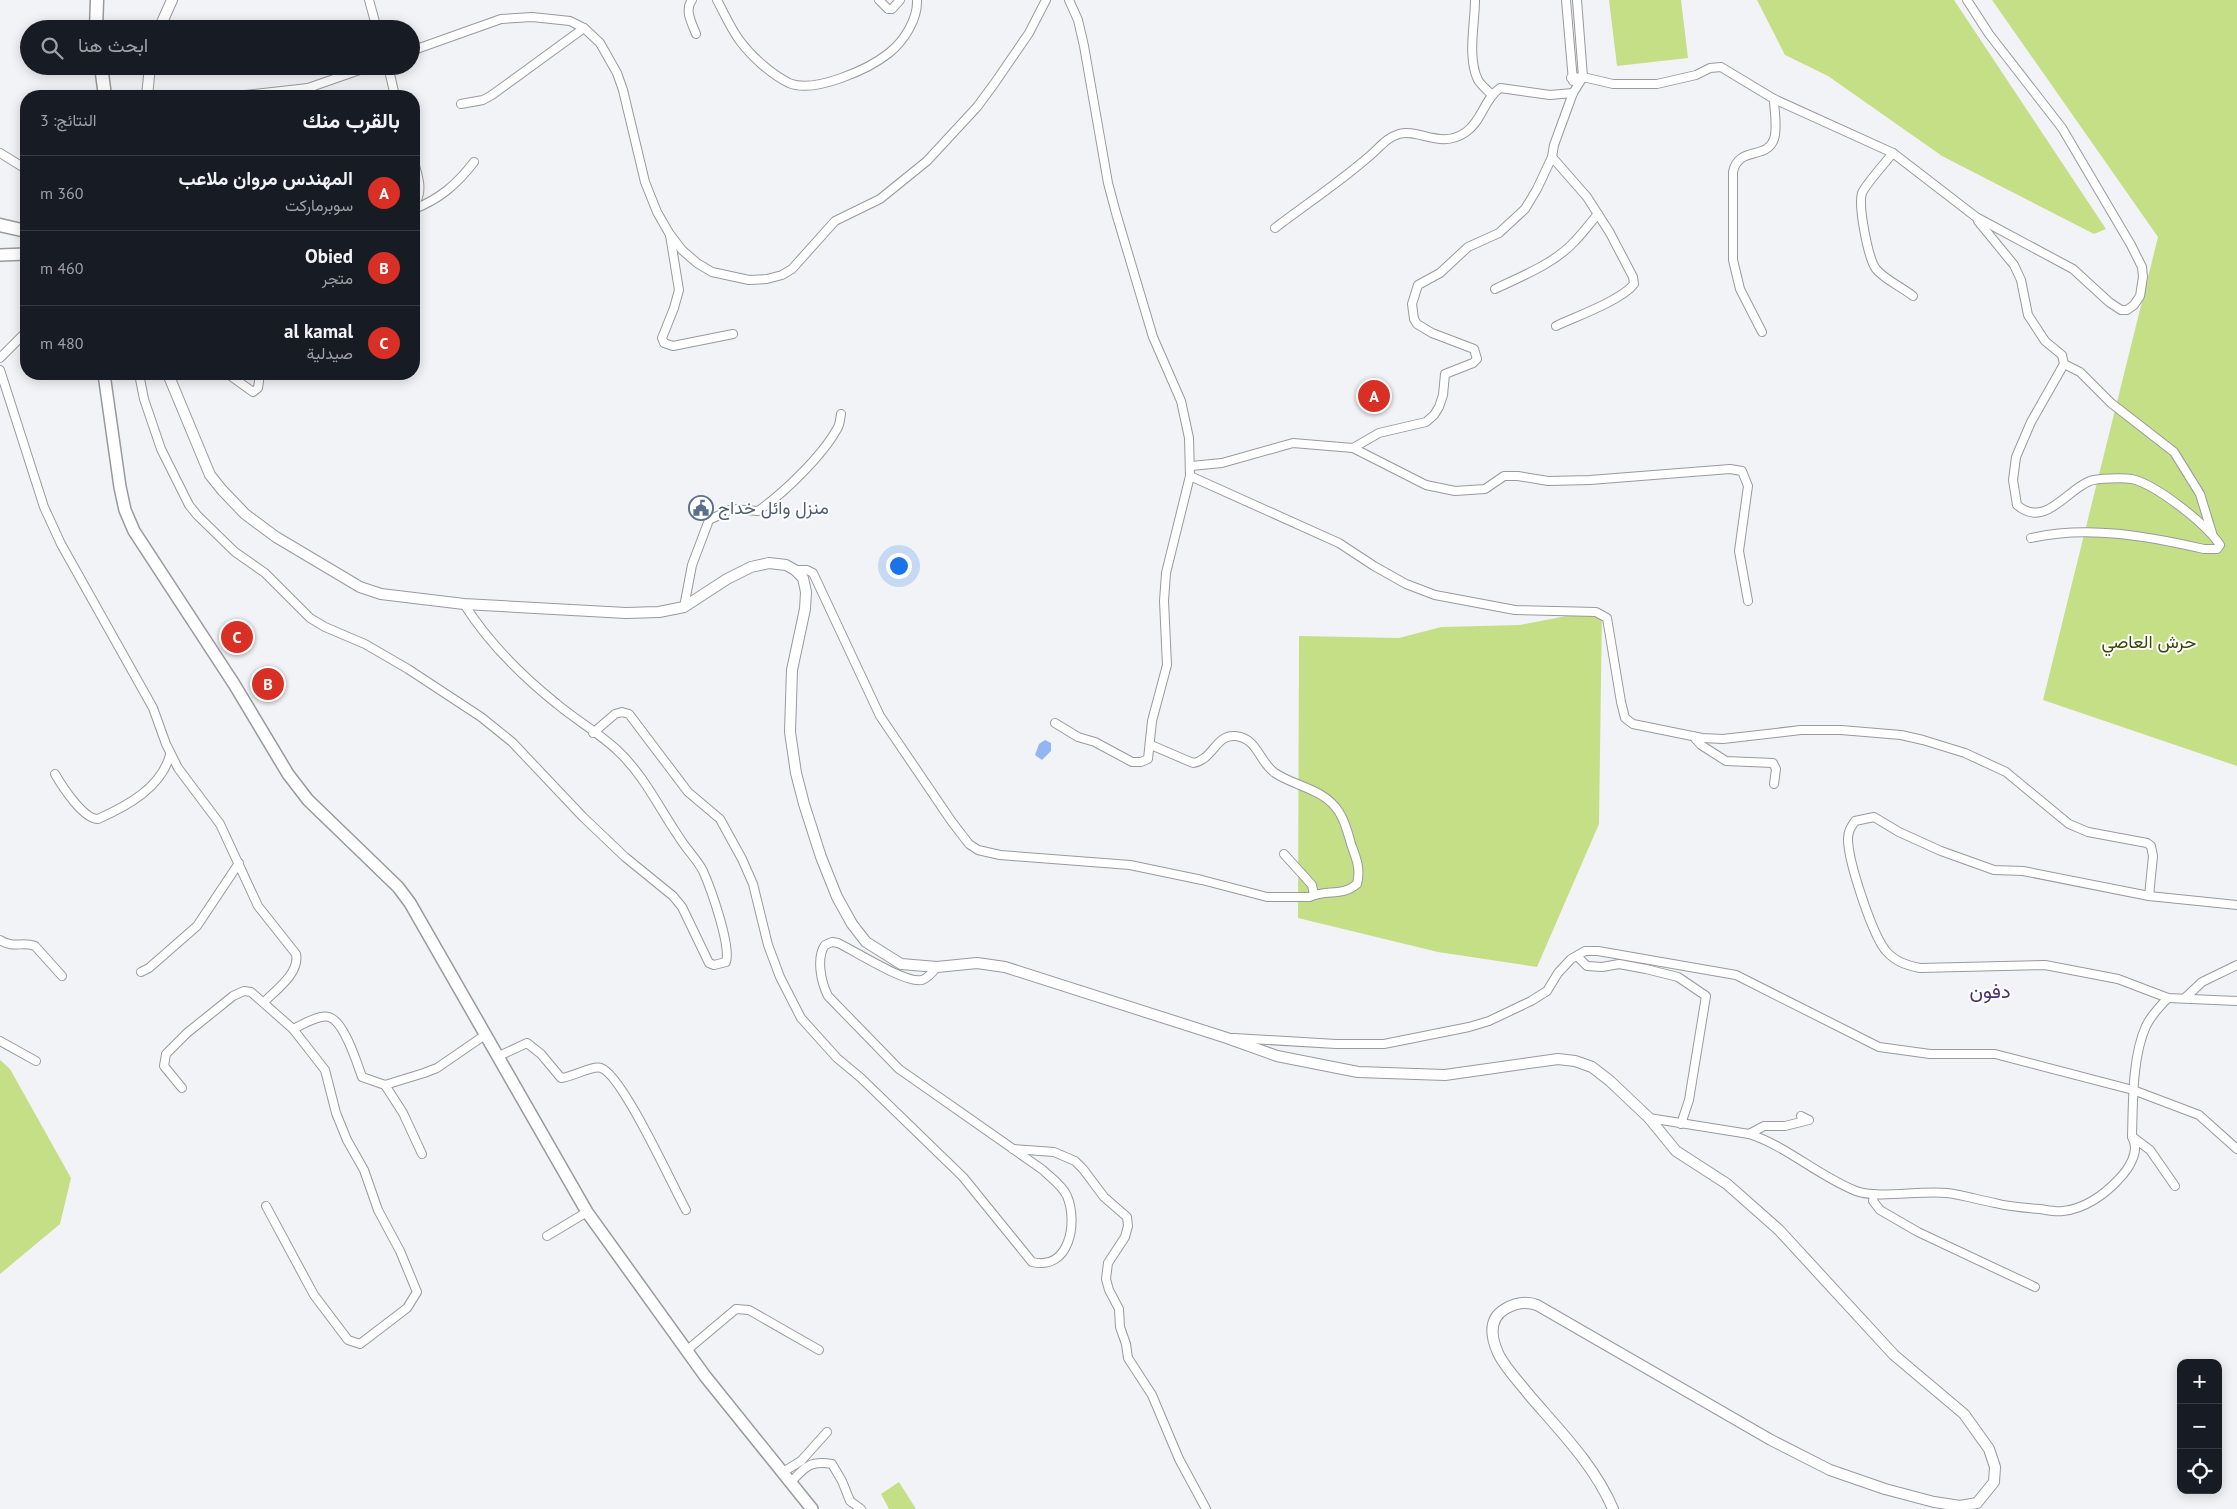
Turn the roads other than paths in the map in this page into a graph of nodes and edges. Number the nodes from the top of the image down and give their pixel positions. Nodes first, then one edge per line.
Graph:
1 (97, 0) edge
2 (172, 0) edge
3 (369, 0) edge
4 (692, 0) edge
5 (717, 0) edge
6 (880, 0) edge
7 (900, 0) edge
8 (917, 0) edge
9 (1046, 0) edge
10 (1069, 0) edge
11 (1475, 0) edge
12 (1566, 0) edge
13 (1578, 0) edge
14 (1967, 0) edge
15 (1578, 9) junction
16 (1567, 11) junction
17 (96, 20) edge
18 (163, 20) edge
19 (375, 20) edge
20 (584, 28) junction
21 (696, 34) dead end
22 (420, 48) edge
23 (102, 75) edge
24 (149, 75) edge
25 (345, 75) edge
26 (390, 75) edge
27 (1583, 77) junction
28 (1571, 78) junction
29 (308, 88) junction
30 (104, 90) edge
31 (148, 90) edge
32 (290, 90) edge
33 (310, 90) edge
34 (394, 90) edge
35 (1575, 90) junction
36 (1492, 94) junction
37 (1774, 99) junction
38 (461, 104) dead end
39 (0, 153) edge
40 (1893, 153) junction
41 (1552, 157) junction
42 (474, 162) dead end
43 (20, 165) edge
44 (420, 205) edge
45 (1598, 214) junction
46 (1976, 218) junction
47 (0, 226) edge
48 (1275, 228) dead end
49 (20, 230) edge
50 (669, 233) junction
51 (20, 254) edge
52 (0, 255) edge
53 (1495, 289) dead end
54 (1914, 296) dead end
55 (1556, 326) dead end
56 (1762, 332) dead end
57 (733, 334) dead end
58 (20, 338) edge
59 (0, 358) edge
60 (2064, 364) junction
61 (0, 370) edge
62 (105, 380) edge
63 (140, 380) edge
64 (171, 380) edge
65 (236, 380) edge
66 (259, 380) edge
67 (841, 414) dead end
68 (1353, 448) junction
69 (1191, 466) junction
70 (1190, 476) junction
71 (2212, 533) junction
72 (2030, 538) dead end
73 (795, 570) junction
74 (1748, 601) dead end
75 (464, 604) junction
76 (684, 607) junction
77 (1055, 723) dead end
78 (593, 733) junction
79 (1693, 736) junction
80 (1151, 745) junction
81 (170, 755) junction
82 (55, 774) dead end
83 (1774, 784) dead end
84 (1284, 854) dead end
85 (239, 863) junction
86 (1314, 895) junction
87 (2149, 896) junction
88 (2237, 905) edge
89 (0, 940) edge
90 (1577, 956) junction
91 (2237, 965) edge
92 (937, 967) junction
93 (141, 972) dead end
94 (62, 976) dead end
95 (2168, 998) junction
96 (2185, 998) junction
97 (2237, 1000) edge
98 (264, 1002) junction
99 (293, 1029) junction
100 (485, 1034) junction
101 (1227, 1038) junction
102 (0, 1041) edge
103 (499, 1056) junction
104 (36, 1061) dead end
105 (385, 1085) junction
106 (182, 1088) dead end
107 (2133, 1090) junction
108 (1801, 1116) dead end
109 (1649, 1118) junction
110 (1681, 1124) junction
111 (1749, 1134) junction
112 (2132, 1137) junction
113 (1011, 1149) junction
114 (2237, 1149) edge
115 (422, 1154) dead end
116 (2175, 1186) dead end
117 (1874, 1194) junction
118 (266, 1206) dead end
119 (686, 1210) dead end
120 (587, 1212) junction
121 (547, 1236) dead end
122 (2035, 1287) dead end
123 (819, 1350) dead end
124 (686, 1351) junction
125 (827, 1432) dead end
126 (783, 1472) junction
127 (791, 1482) junction
128 (807, 1507) edge
129 (861, 1509) edge
130 (1206, 1509) edge
131 (1613, 1509) edge

1 - 17 main road
2 - 18 street
3 - 19 street
4 - 21 street
5 - 8 street
6 - 7 street
9 - 50 street
10 - 69 street
11 - 36 street
12 - 16 street
13 - 15 street
14 - 46 street
15 - 16 street
15 - 27 street
16 - 28 street
20 - 22 street
20 - 38 street
20 - 50 street
23 - 30 main road
24 - 31 street
25 - 29 street
26 - 34 street
27 - 28 street
27 - 35 street
27 - 37 street
28 - 35 street
29 - 32 street
29 - 33 street
35 - 36 street
35 - 41 street
36 - 48 street
37 - 40 street
37 - 56 street
39 - 43 street
40 - 46 street
40 - 54 street
41 - 45 street
41 - 68 street
42 - 44 street
45 - 53 street
45 - 55 street
46 - 60 street
47 - 49 main road
50 - 57 street
51 - 52 main road
58 - 59 street
60 - 71 street
60 - 71 street
61 - 81 street
62 - 100 main road
63 - 78 street
64 - 75 street
65 - 66 street
67 - 76 street
68 - 69 street
68 - 74 street
69 - 70 street
70 - 79 street
70 - 80 street
71 - 72 street
73 - 76 street
73 - 86 street
73 - 92 street
75 - 76 street
75 - 78 street
77 - 80 street
78 - 113 street
79 - 83 street
79 - 87 street
80 - 86 street
81 - 82 street
81 - 85 street
84 - 86 street
85 - 93 street
85 - 98 street
87 - 88 street
87 - 95 street
89 - 94 street
90 - 101 street
90 - 107 street
90 - 110 street
91 - 96 street
92 - 101 street
92 - 113 street
95 - 96 street
95 - 107 street
96 - 97 street
98 - 99 street
98 - 106 street
99 - 105 street
99 - 118 street
100 - 103 main road
100 - 105 street
101 - 109 street
102 - 104 street
103 - 119 street
103 - 120 main road
105 - 115 street
107 - 112 street
107 - 114 street
108 - 111 street
109 - 110 street
109 - 131 street
110 - 111 street
111 - 117 street
112 - 116 street
112 - 117 street
113 - 130 street
117 - 122 street
120 - 121 street
120 - 124 main road
123 - 124 street
124 - 126 main road
125 - 126 street
126 - 127 main road
127 - 128 main road
127 - 129 street

